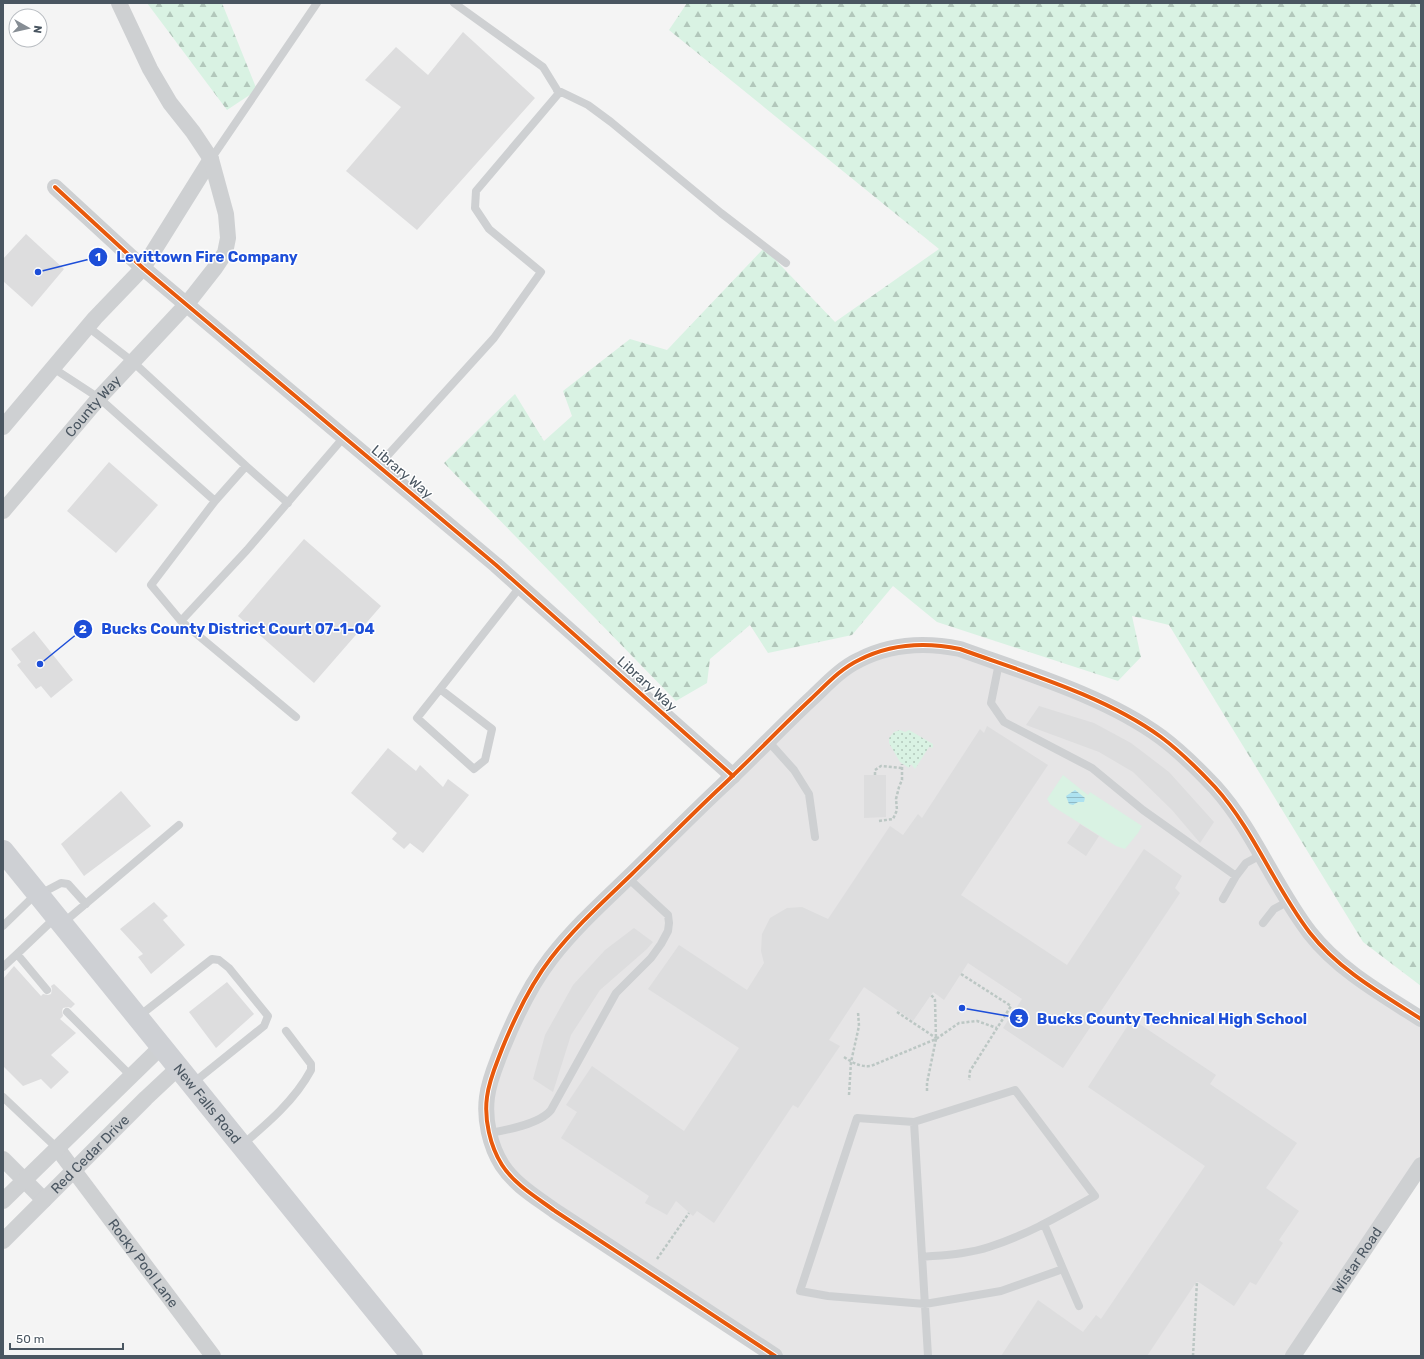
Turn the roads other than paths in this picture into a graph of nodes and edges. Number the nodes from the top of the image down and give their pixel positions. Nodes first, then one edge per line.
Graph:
1 (119, 3) edge
2 (317, 3) edge
3 (454, 3) edge
4 (557, 90) junction
5 (211, 159) junction
6 (55, 187) dead end
7 (786, 263) dead end
8 (143, 268) junction
9 (186, 305) junction
10 (88, 327) junction
11 (133, 362) junction
12 (53, 368) junction
13 (99, 398) junction
14 (3, 427) edge
15 (344, 437) junction
16 (246, 466) junction
17 (378, 466) junction
18 (215, 501) junction
19 (288, 502) junction
20 (3, 511) edge
21 (520, 587) junction
22 (181, 621) junction
23 (999, 663) junction
24 (440, 689) junction
25 (296, 717) dead end
26 (768, 741) junction
27 (733, 776) junction
28 (179, 825) dead end
29 (815, 837) dead end
30 (3, 851) edge
31 (1261, 856) junction
32 (1236, 876) junction
33 (628, 878) junction
34 (38, 893) junction
35 (1223, 899) dead end
36 (1289, 901) junction
37 (86, 904) junction
38 (60, 920) junction
39 (1263, 923) dead end
40 (3, 926) edge
41 (17, 954) junction
42 (3, 967) edge
43 (47, 990) dead end
44 (67, 1012) dead end
45 (138, 1018) junction
46 (1421, 1019) edge
47 (286, 1031) dead end
48 (161, 1047) junction
49 (131, 1076) junction
50 (185, 1076) junction
51 (3, 1097) edge
52 (914, 1122) junction
53 (490, 1133) junction
54 (241, 1146) junction
55 (57, 1148) junction
56 (3, 1159) edge
57 (1421, 1165) edge
58 (74, 1171) junction
59 (25, 1180) junction
60 (44, 1200) junction
61 (3, 1201) edge
62 (1044, 1224) junction
63 (3, 1241) edge
64 (922, 1257) junction
65 (1063, 1269) junction
66 (925, 1304) junction
67 (1078, 1306) dead end
68 (213, 1356) edge
69 (412, 1356) edge
70 (774, 1356) edge
71 (928, 1356) edge
72 (1293, 1356) edge

1 - 5 street, County Way
2 - 5 lane
3 - 4 lane
4 - 7 lane
4 - 17 lane
5 - 8 street
5 - 9 street, County Way
6 - 8 street, Library Way
8 - 9 street, Library Way
8 - 10 street
9 - 11 street, County Way
9 - 15 street, Library Way
10 - 11 lane
10 - 12 street
11 - 13 street, County Way
11 - 16 lane
12 - 13 lane
12 - 14 street
13 - 18 lane
13 - 20 street, County Way
15 - 17 street, Library Way
15 - 19 lane
16 - 18 lane
16 - 19 lane
17 - 21 street, Library Way
18 - 22 lane
19 - 22 lane
21 - 24 lane
21 - 27 street, Library Way
22 - 25 lane
23 - 26 street
23 - 31 street
23 - 32 lane
24 - 24 lane
26 - 27 street
26 - 29 lane
27 - 33 street
28 - 37 lane
30 - 34 main road, New Falls Road
31 - 32 lane
31 - 36 street
32 - 35 lane
33 - 53 street
33 - 53 lane
34 - 37 lane
34 - 38 main road, New Falls Road
34 - 40 lane
36 - 39 lane
36 - 46 street
37 - 38 lane
38 - 41 lane
38 - 45 main road, New Falls Road
41 - 42 lane
41 - 43 lane
44 - 49 lane
45 - 48 main road, New Falls Road
45 - 50 lane
47 - 54 lane
48 - 49 street, Red Cedar Drive
48 - 50 main road, New Falls Road
49 - 55 street, Red Cedar Drive
50 - 54 main road, New Falls Road
50 - 58 street, Red Cedar Drive
51 - 55 lane
52 - 62 lane
52 - 64 lane
52 - 66 lane
53 - 70 street
54 - 69 main road, New Falls Road
55 - 58 street, Rocky Pool Lane
55 - 59 street, Red Cedar Drive
56 - 59 street
57 - 72 street, Wistar Road
58 - 60 street, Red Cedar Drive
58 - 68 street, Rocky Pool Lane
59 - 60 street
59 - 61 street, Red Cedar Drive
60 - 63 street, Red Cedar Drive
62 - 64 lane
62 - 65 lane
64 - 66 lane
65 - 66 lane
65 - 67 lane
66 - 71 lane

